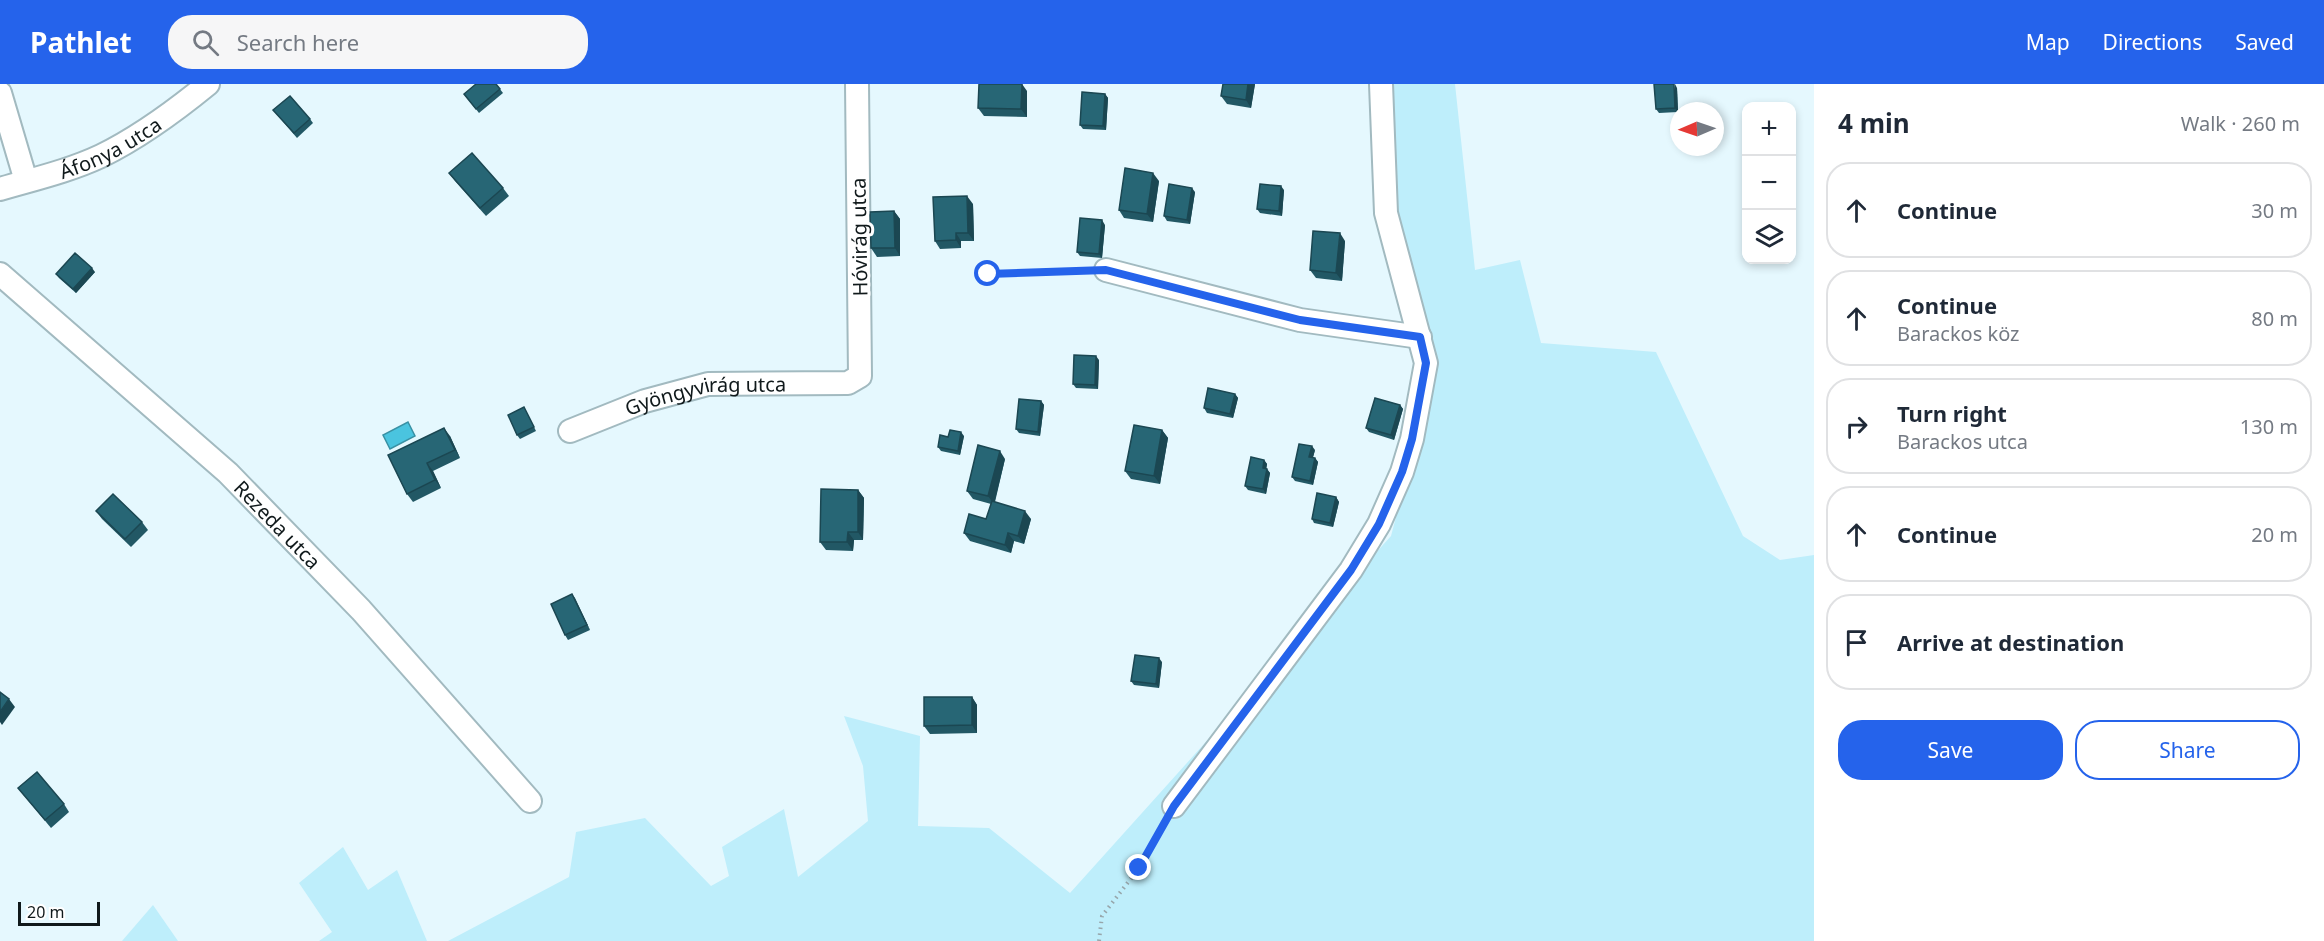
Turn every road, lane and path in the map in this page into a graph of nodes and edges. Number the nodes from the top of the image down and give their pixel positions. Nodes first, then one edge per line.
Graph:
1 (208, 84) edge
2 (857, 84) edge
3 (1381, 84) edge
4 (0, 93) edge
5 (26, 181) junction
6 (0, 189) edge
7 (1106, 270) joint
8 (0, 274) edge
9 (988, 274) dead end
10 (1420, 337) junction
11 (848, 384) joint
12 (570, 431) dead end
13 (530, 801) dead end
14 (1174, 806) joint
15 (1099, 941) edge

1 - 5 street, Áfonya utca
2 - 11 street, Hóvirág utca
3 - 10 street
4 - 5 street
5 - 6 street, Áfonya utca
7 - 9 path
7 - 10 street
8 - 13 street, Rezeda utca
10 - 14 street
11 - 12 street, Gyöngyvirág utca
14 - 15 path

